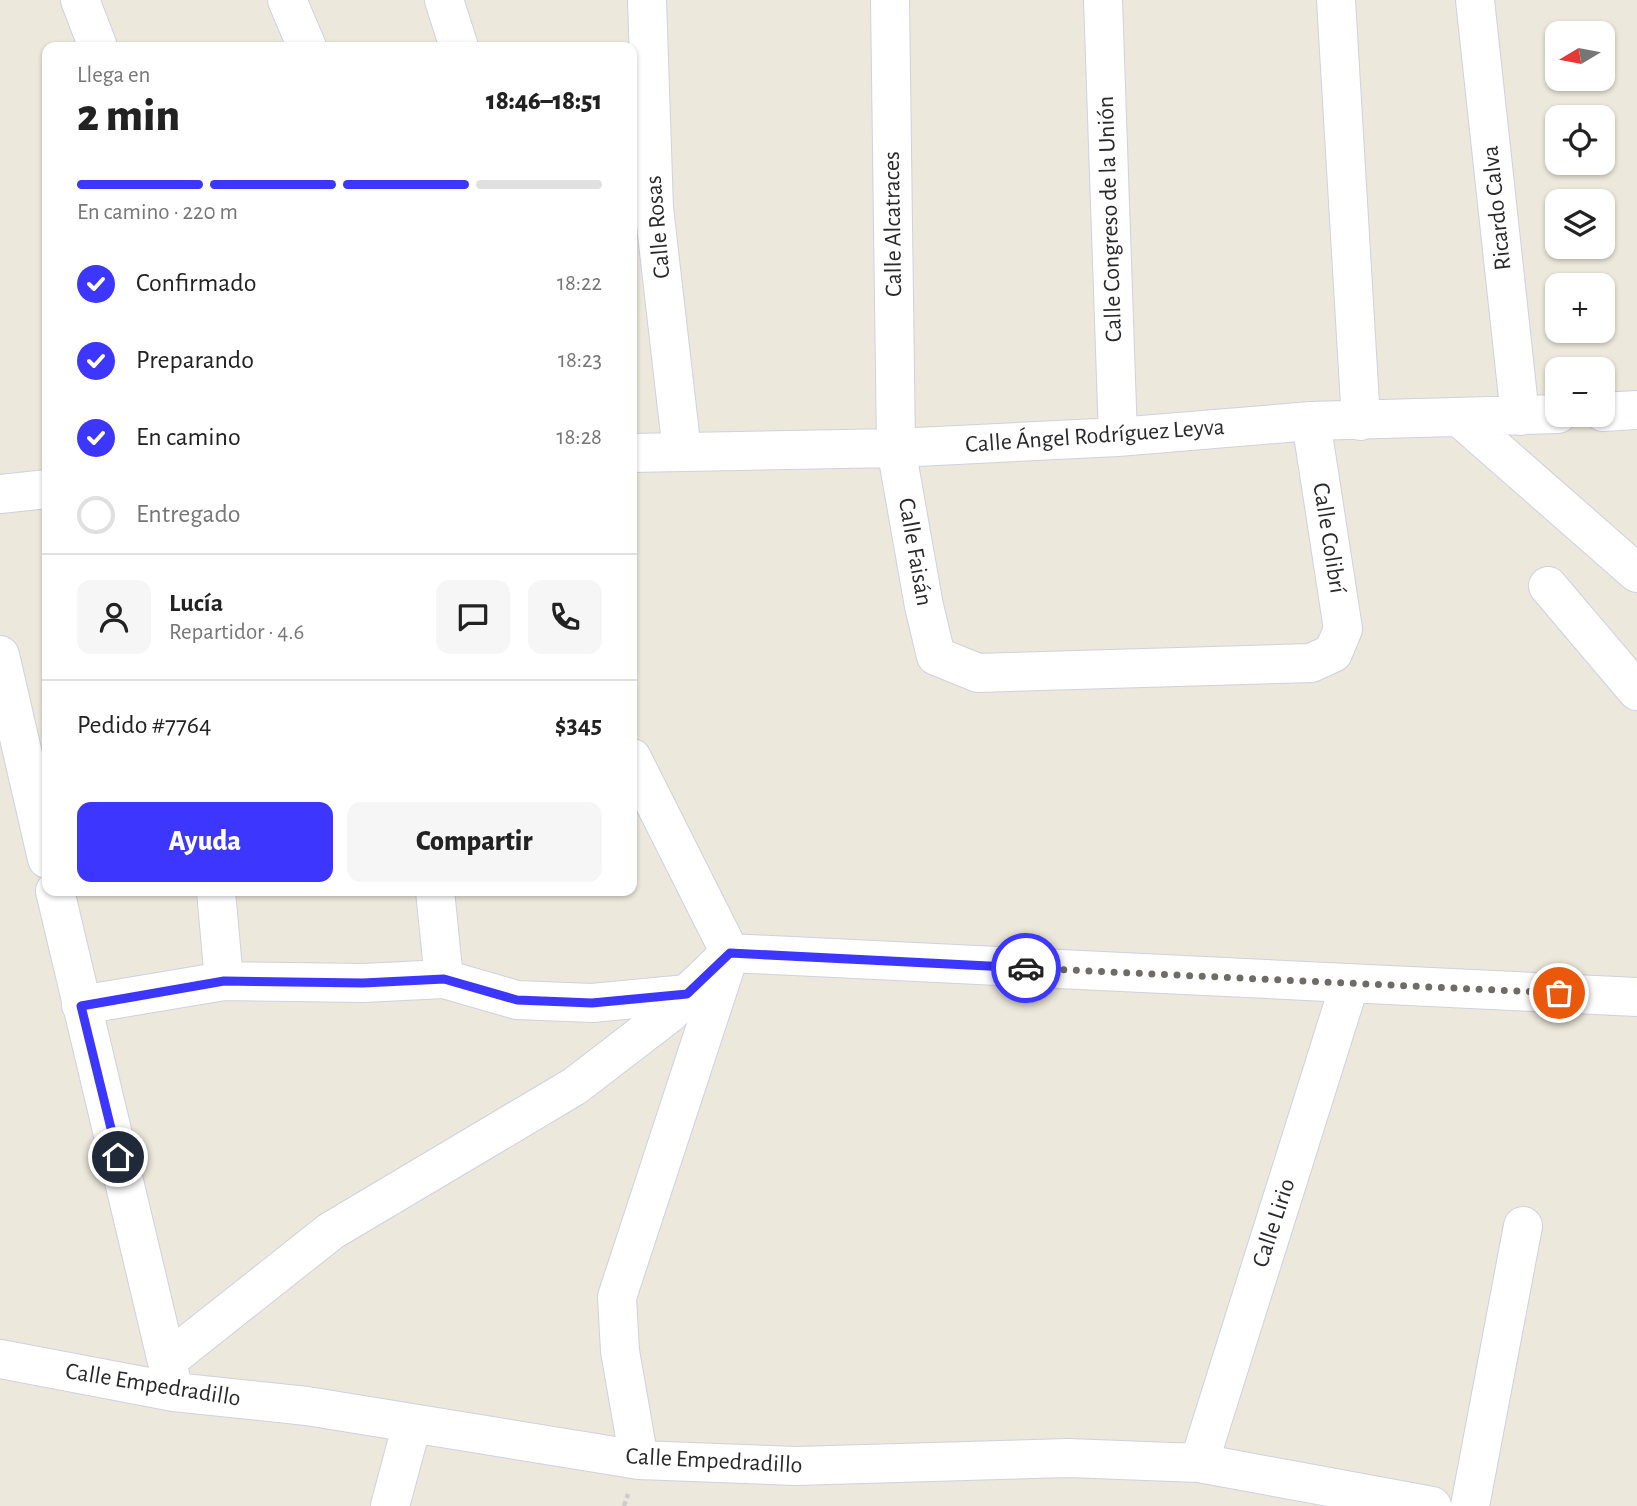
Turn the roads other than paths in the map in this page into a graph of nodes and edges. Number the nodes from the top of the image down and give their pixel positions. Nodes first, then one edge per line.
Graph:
1 (80, 0) edge
2 (287, 0) edge
3 (444, 0) edge
4 (647, 0) edge
5 (890, 0) edge
6 (1103, 0) edge
7 (1336, 0) edge
8 (1475, 0) edge
9 (96, 42) edge
10 (305, 42) edge
11 (457, 42) edge
12 (1637, 410) edge
13 (1615, 411) edge
14 (1545, 415) edge
15 (1520, 416) junction
16 (1459, 417) junction
17 (1311, 421) junction
18 (1361, 421) junction
19 (1118, 437) junction
20 (896, 448) junction
21 (682, 452) junction
22 (637, 453) edge
23 (42, 490) edge
24 (0, 494) edge
25 (1637, 573) edge
26 (1548, 586) dead end
27 (0, 655) edge
28 (936, 656) joint
29 (1637, 691) edge
30 (637, 768) edge
31 (42, 837) edge
32 (56, 896) edge
33 (216, 896) edge
34 (436, 896) edge
35 (730, 953) junction
36 (444, 979) junction
37 (224, 981) junction
38 (1350, 983) junction
39 (687, 994) junction
40 (1637, 997) edge
41 (81, 1006) junction
42 (1523, 1226) dead end
43 (0, 1359) edge
44 (171, 1376) junction
45 (412, 1424) junction
46 (639, 1460) junction
47 (1199, 1463) junction
48 (390, 1506) edge
49 (1432, 1506) edge
50 (1469, 1506) edge

1 - 9 street
2 - 10 street
3 - 11 street
4 - 21 street, Calle Rosas
5 - 20 street, Calle Alcatraces
6 - 19 street, Calle Congreso de la Unión
7 - 18 street
8 - 15 street, Ricardo Calva
12 - 13 street
14 - 15 street, Calle Ángel Rodríguez Leyva
15 - 16 street, Calle Ángel Rodríguez Leyva
16 - 18 street, Calle Ángel Rodríguez Leyva
16 - 25 street
17 - 18 street, Calle Ángel Rodríguez Leyva
17 - 19 street, Calle Ángel Rodríguez Leyva
17 - 28 street, Calle Colibrí
19 - 20 street, Calle Ángel Rodríguez Leyva
20 - 21 street, Calle Ángel Rodríguez Leyva
20 - 28 street, Calle Faisán
21 - 22 street, Calle Ángel Rodríguez Leyva
23 - 24 street
26 - 29 street
27 - 31 street
30 - 35 street
32 - 41 street
33 - 37 street
34 - 36 street
35 - 38 street
35 - 39 street
35 - 46 street
36 - 37 street
36 - 39 street
37 - 41 street
38 - 40 street
38 - 47 street, Calle Lirio
39 - 44 street
41 - 44 street
42 - 50 street
43 - 44 street, Calle Empedradillo
44 - 45 street, Calle Empedradillo
45 - 46 street, Calle Empedradillo
45 - 48 street
46 - 47 street, Calle Empedradillo
47 - 49 street, Calle Empedradillo

